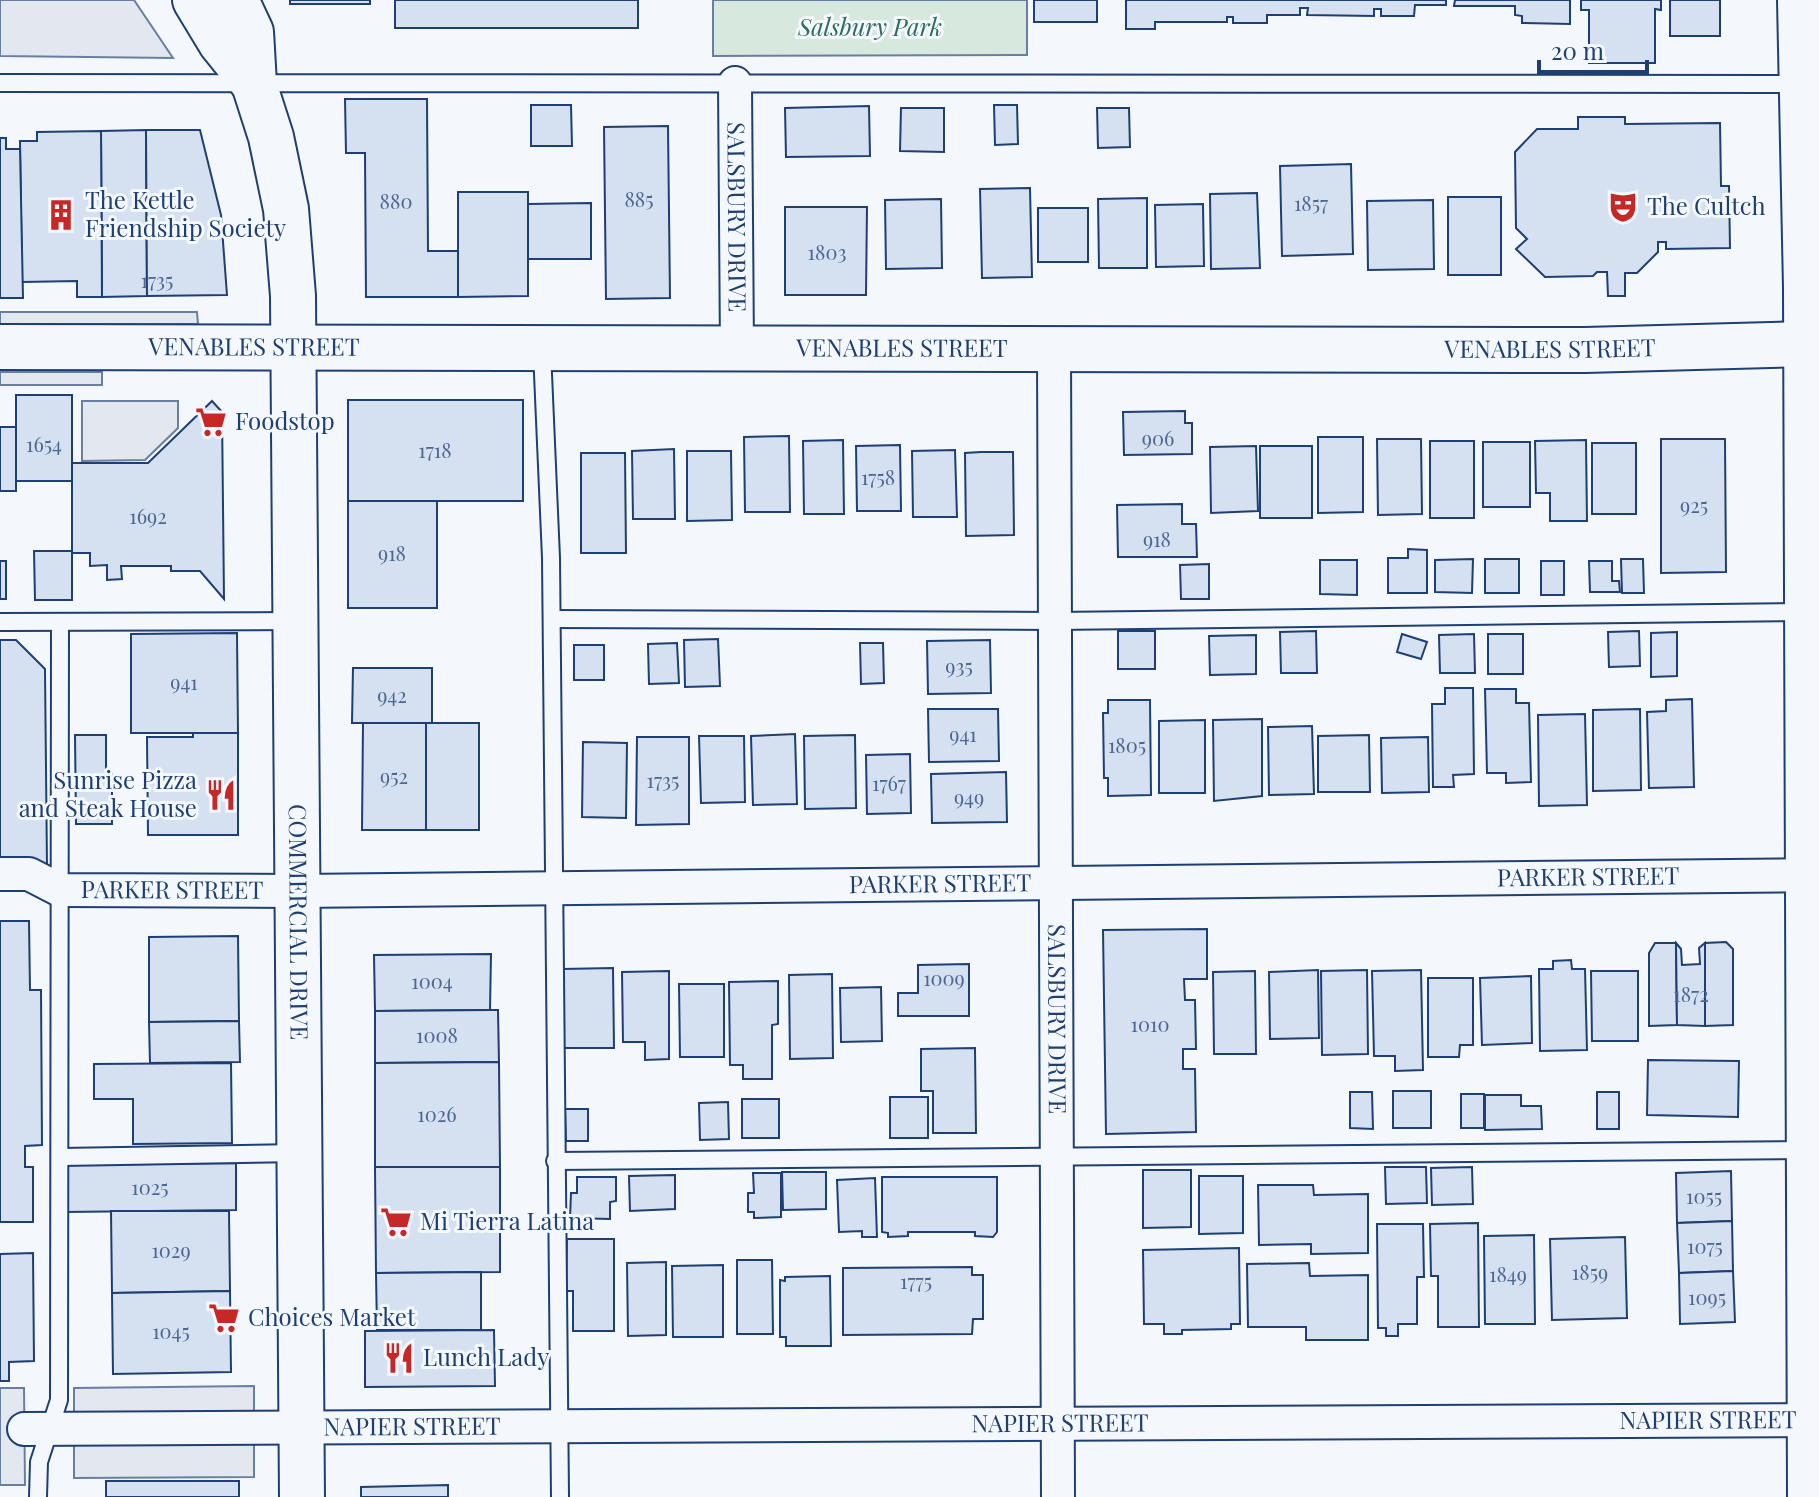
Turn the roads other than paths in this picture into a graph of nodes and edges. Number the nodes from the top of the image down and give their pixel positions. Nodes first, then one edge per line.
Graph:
1 (195, 0) edge
2 (236, 0) edge
3 (1800, 0) edge
4 (0, 83) edge
5 (735, 83) junction
6 (1810, 83) edge
7 (254, 84) junction
8 (1811, 344) edge
9 (0, 347) edge
10 (295, 347) junction
11 (542, 348) junction
12 (1054, 349) junction
13 (737, 351) junction
14 (1812, 612) edge
15 (552, 619) junction
16 (296, 621) junction
17 (1055, 621) junction
18 (0, 622) edge
19 (60, 622) junction
20 (0, 874) edge
21 (1812, 875) edge
22 (1054, 883) junction
23 (60, 890) junction
24 (298, 891) junction
25 (555, 891) junction
26 (1808, 1150) junction
27 (300, 1153) junction
28 (1056, 1156) junction
29 (61, 1157) junction
30 (555, 1161) junction
31 (1814, 1420) edge
32 (1058, 1423) junction
33 (559, 1425) junction
34 (301, 1427) junction
35 (20, 1429) edge
36 (38, 1497) edge
37 (302, 1497) edge
38 (560, 1497) edge
39 (1058, 1497) edge
40 (1810, 1497) edge

1 - 7 street
2 - 7 street
3 - 6 street
4 - 7 lane
5 - 6 lane
5 - 7 lane
5 - 13 street, SALSBURY DRIVE
6 - 8 street
7 - 10 street, COMMERCIAL DRIVE
8 - 12 street, VENABLES STREET
8 - 14 street
9 - 10 street, VENABLES STREET
10 - 11 street, VENABLES STREET
10 - 16 street, COMMERCIAL DRIVE
11 - 13 street, VENABLES STREET
11 - 15 lane
12 - 13 street, VENABLES STREET
12 - 17 street, SALSBURY DRIVE
14 - 17 lane
14 - 21 street
15 - 17 lane
15 - 25 lane
16 - 19 lane
16 - 24 street, COMMERCIAL DRIVE
17 - 22 street, SALSBURY DRIVE
18 - 19 lane
19 - 23 lane
20 - 23 street
21 - 22 street, PARKER STREET
21 - 26 street
22 - 25 street, PARKER STREET
22 - 28 street, SALSBURY DRIVE
23 - 24 street, PARKER STREET
23 - 29 lane
24 - 25 street, PARKER STREET
24 - 27 street, COMMERCIAL DRIVE
25 - 30 lane
26 - 28 lane
26 - 31 street
27 - 29 lane
27 - 34 street, COMMERCIAL DRIVE
28 - 30 lane
28 - 32 street, SALSBURY DRIVE
29 - 35 lane
30 - 33 lane
31 - 32 street, NAPIER STREET
31 - 40 street
32 - 33 street, NAPIER STREET
32 - 39 street, SALSBURY DRIVE
33 - 34 street, NAPIER STREET
33 - 38 lane
34 - 35 street, NAPIER STREET
34 - 37 street, COMMERCIAL DRIVE
35 - 36 lane

